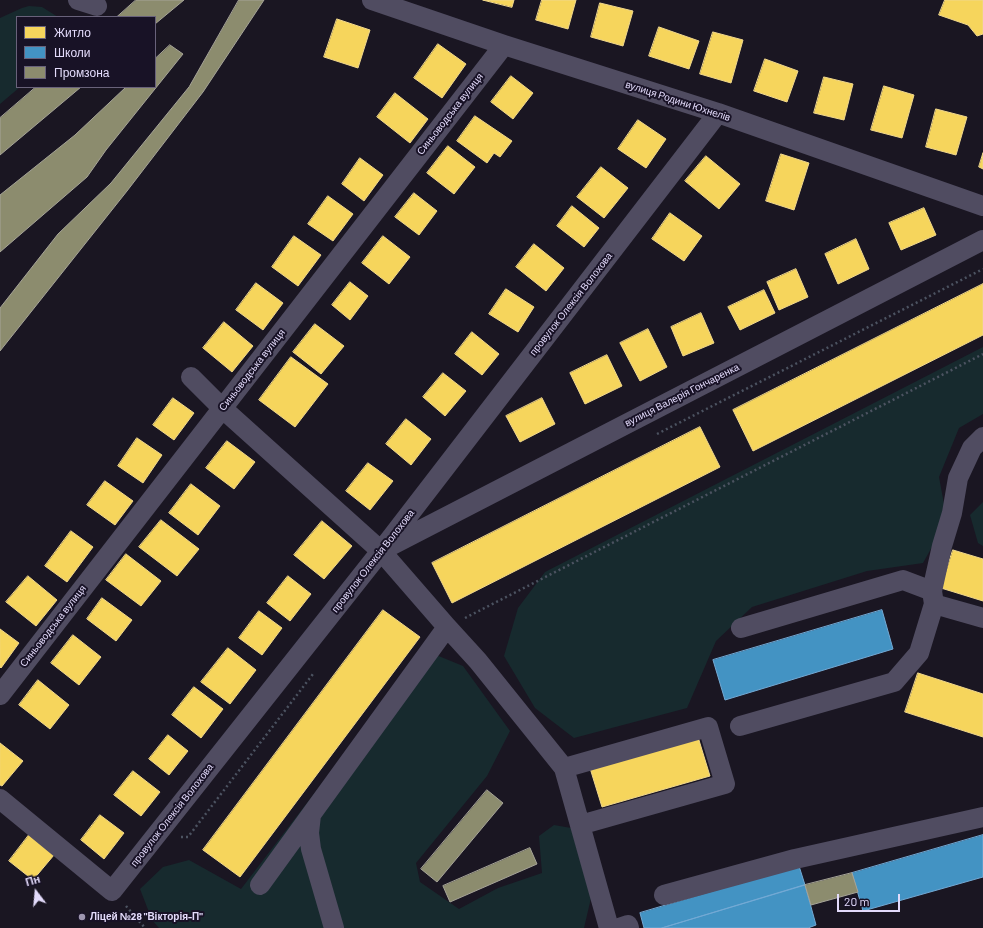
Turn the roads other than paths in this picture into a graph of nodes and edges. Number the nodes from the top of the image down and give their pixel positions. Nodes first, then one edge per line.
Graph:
1 (78, 0) edge
2 (372, 0) edge
3 (98, 6) dead end
4 (504, 44) junction
5 (718, 113) junction
6 (983, 206) edge
7 (983, 240) edge
8 (191, 377) dead end
9 (222, 408) junction
10 (983, 437) edge
11 (381, 551) junction
12 (933, 597) junction
13 (983, 618) edge
14 (447, 627) junction
15 (741, 628) dead end
16 (0, 695) edge
17 (740, 726) dead end
18 (564, 768) junction
19 (0, 799) edge
20 (311, 815) junction
21 (983, 817) edge
22 (580, 825) junction
23 (260, 885) dead end
24 (664, 895) dead end
25 (334, 928) edge
26 (609, 928) edge
27 (619, 928) edge
28 (629, 928) edge

1 - 3 street
2 - 4 street, вулиця Родини Юхнелів
4 - 5 street, вулиця Родини Юхнелів
4 - 9 street, Синьоводська вулиця
5 - 6 street, вулиця Родини Юхнелів
5 - 11 street, провулок Олексія Волохова
7 - 11 street, вулиця Валерія Гончаренка
8 - 9 street
9 - 11 street
9 - 16 street, Синьоводська вулиця
10 - 12 street
11 - 14 street
11 - 19 street, провулок Олексія Волохова
12 - 13 street
12 - 15 street
12 - 17 street
14 - 18 street
14 - 20 street
18 - 22 street
18 - 22 street
20 - 23 street
20 - 25 street
21 - 24 street
22 - 26 street
27 - 28 street

